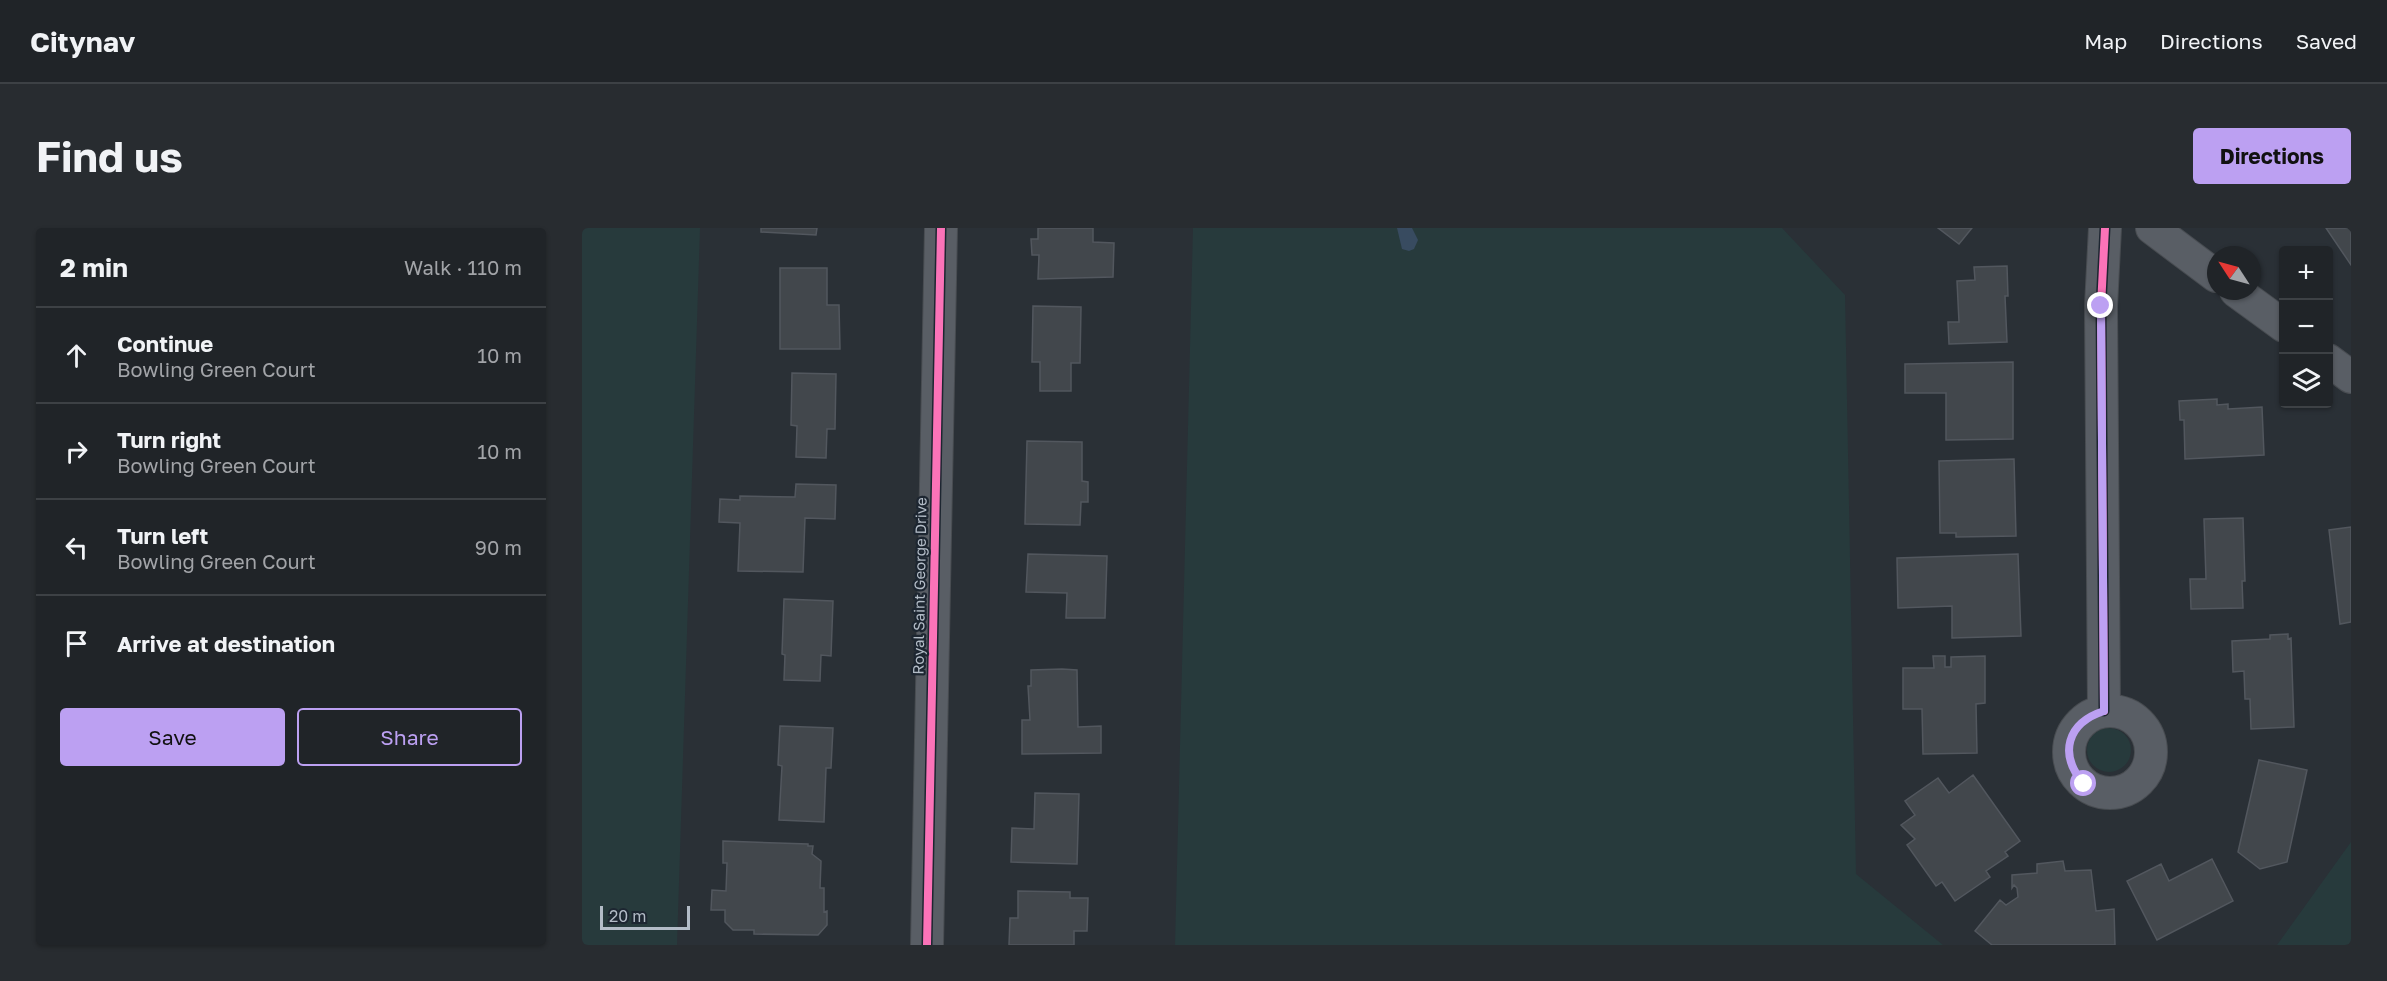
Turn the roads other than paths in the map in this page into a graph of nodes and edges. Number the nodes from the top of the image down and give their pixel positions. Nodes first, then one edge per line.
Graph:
1 (941, 228) edge
2 (2105, 228) edge
3 (2152, 228) edge
4 (2207, 269) edge
5 (2248, 300) edge
6 (2279, 323) edge
7 (2333, 364) edge
8 (2351, 377) edge
9 (2104, 711) dead end
10 (927, 945) edge

1 - 10 street, Royal Saint George Drive
2 - 9 street
3 - 4 street
5 - 6 street
7 - 8 street

